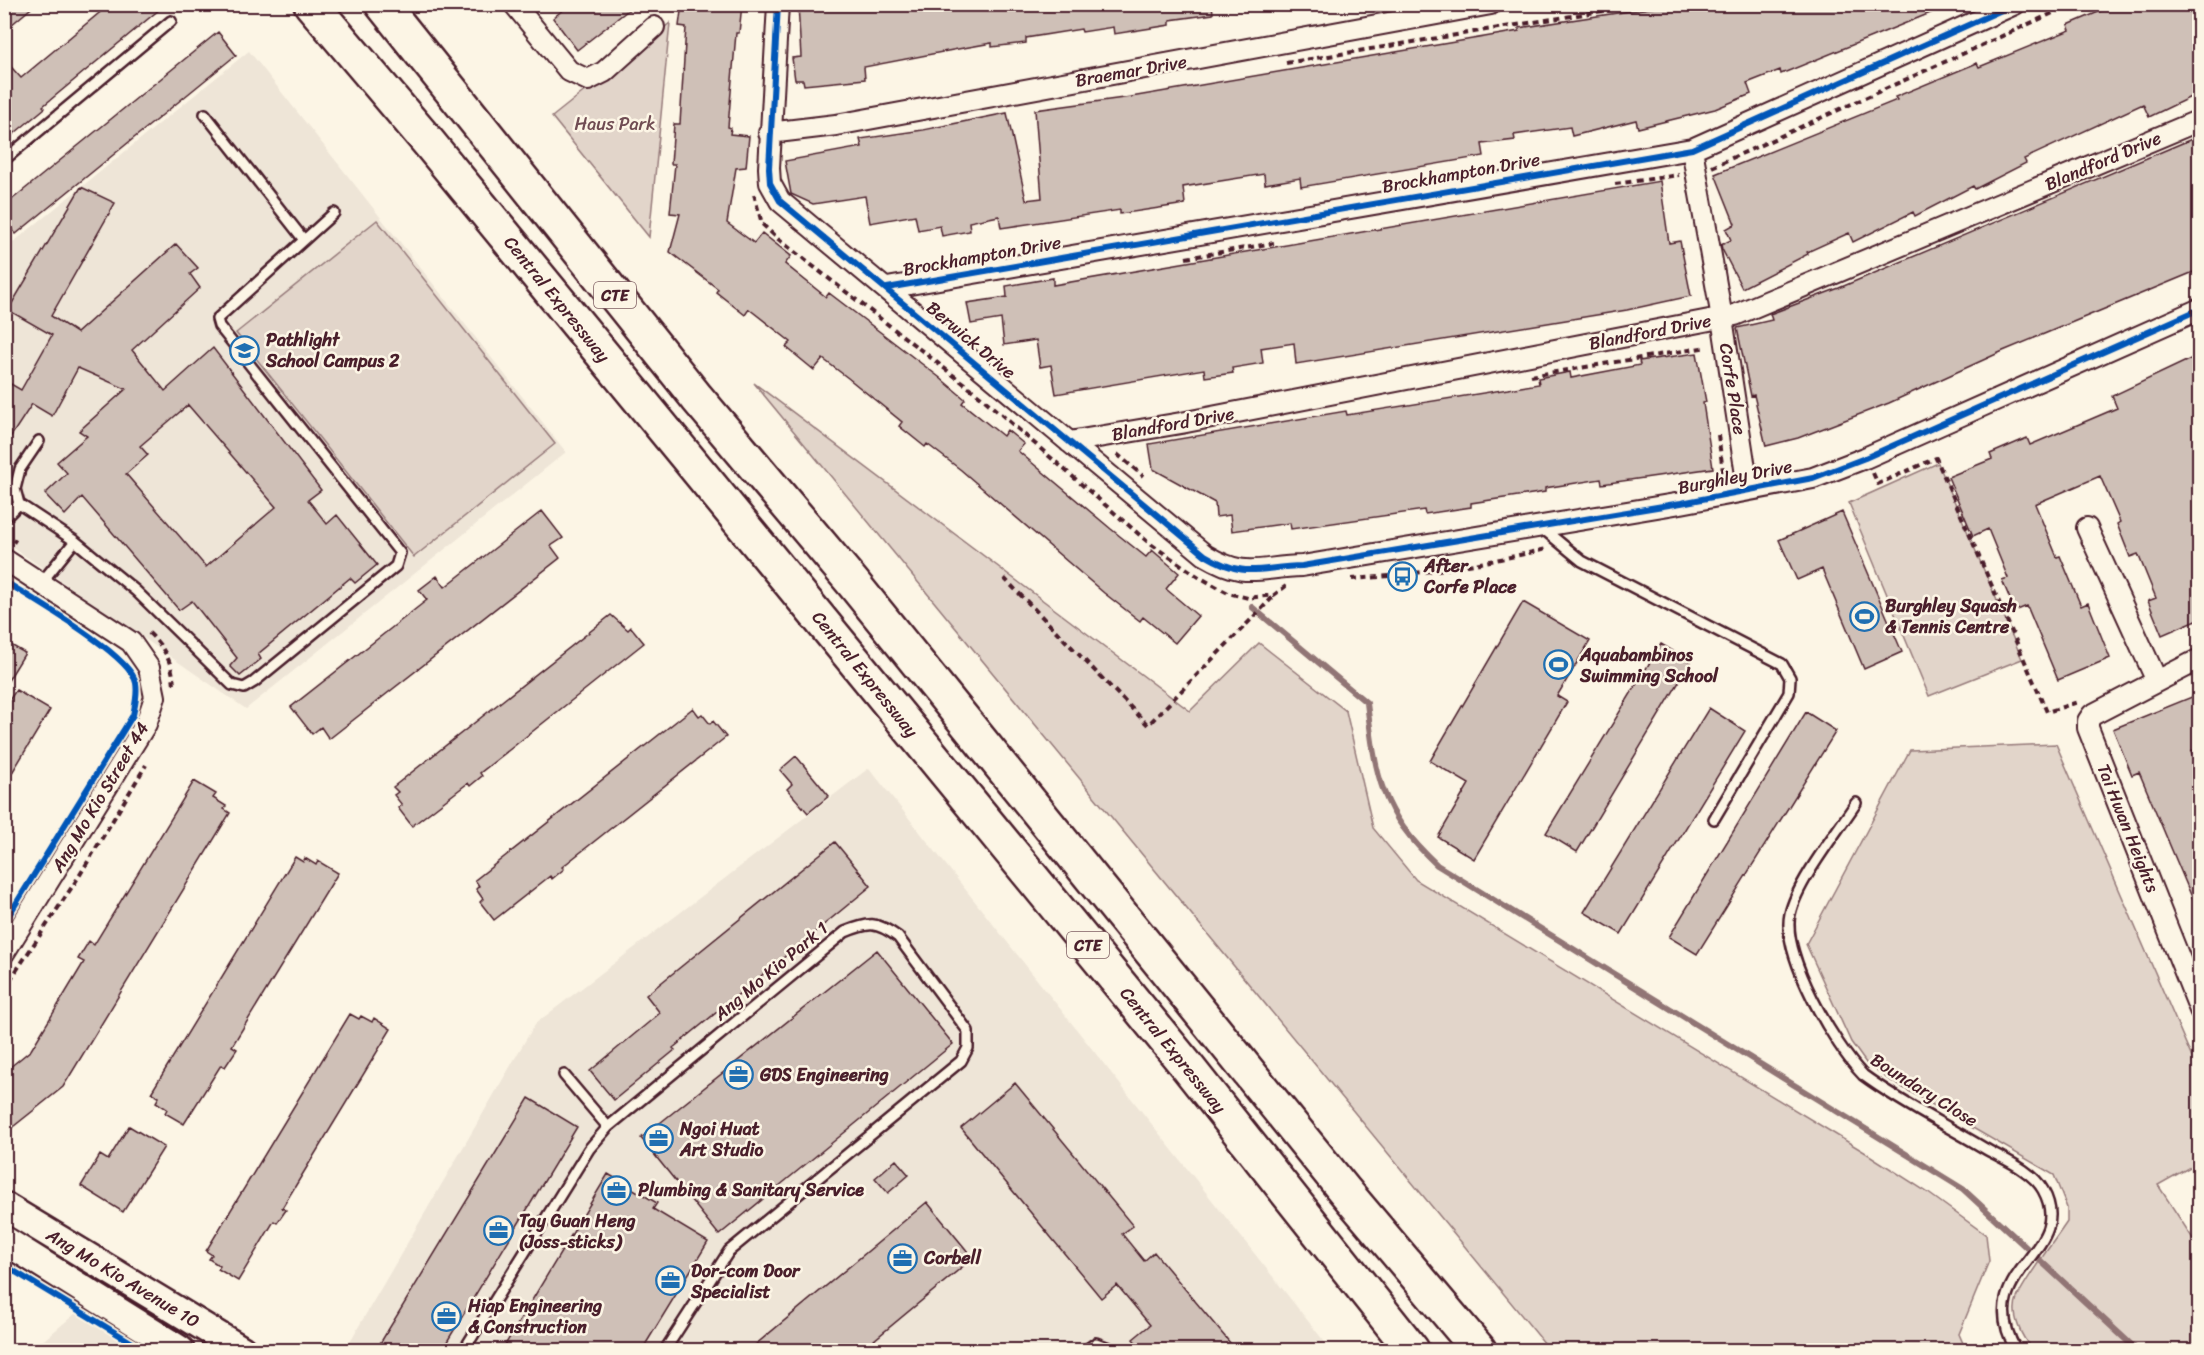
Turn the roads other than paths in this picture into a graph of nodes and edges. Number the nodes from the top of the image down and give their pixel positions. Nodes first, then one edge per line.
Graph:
1 (311, 4) edge
2 (382, 4) edge
3 (514, 4) edge
4 (778, 4) edge
5 (1491, 4) edge
6 (2015, 4) edge
7 (171, 21) dead end
8 (654, 27) dead end
9 (205, 114) dead end
10 (2199, 120) edge
11 (769, 133) junction
12 (1692, 149) junction
13 (4, 160) edge
14 (334, 213) dead end
15 (304, 240) junction
16 (887, 288) junction
17 (2199, 309) edge
18 (1722, 318) junction
19 (39, 441) dead end
20 (1069, 442) junction
21 (1748, 488) junction
22 (19, 504) junction
23 (4, 519) edge
24 (1540, 526) junction
25 (2087, 528) dead end
26 (75, 541) junction
27 (4, 559) edge
28 (1247, 572) joint
29 (48, 576) junction
30 (2199, 658) edge
31 (2157, 679) junction
32 (1856, 803) dead end
33 (1714, 819) dead end
34 (4, 953) edge
35 (2199, 1010) edge
36 (564, 1075) dead end
37 (608, 1128) junction
38 (4, 1206) edge
39 (4, 1240) edge
40 (180, 1350) edge
41 (242, 1350) edge
42 (464, 1350) edge
43 (665, 1350) edge
44 (1086, 1350) edge
45 (1114, 1350) edge
46 (1412, 1350) edge
47 (1479, 1350) edge
48 (2016, 1350) edge

1 - 46 highway, Central Expressway / CTE
2 - 47 highway, CTE
3 - 8 street
4 - 11 street, Berwick Drive
5 - 11 street, Braemar Drive
6 - 12 street, Brockhampton Drive
7 - 13 lane
9 - 15 lane
10 - 18 street, Blandford Drive
11 - 16 street, Berwick Drive
12 - 16 street, Brockhampton Drive
12 - 18 street, Corfe Place
14 - 15 lane
15 - 26 lane
16 - 20 street, Berwick Drive
17 - 21 street, Burghley Drive
18 - 20 street, Blandford Drive
18 - 21 street, Corfe Place
19 - 22 lane
20 - 28 street, Berwick Drive
21 - 24 street, Burghley Drive
22 - 23 lane
22 - 26 lane
24 - 28 street, Burghley Drive
24 - 33 lane
25 - 31 street
26 - 29 lane
27 - 29 street, Ang Mo Kio Street 44
29 - 34 street, Ang Mo Kio Street 44
30 - 31 street
31 - 35 street, Tai Hwan Heights
32 - 48 lane, Boundary Close
36 - 37 lane
37 - 42 lane, Ang Mo Kio Park 1
37 - 43 lane, Ang Mo Kio Park 1
38 - 41 main road, Ang Mo Kio Avenue 10
39 - 40 main road, Ang Mo Kio Avenue 10
44 - 45 lane

